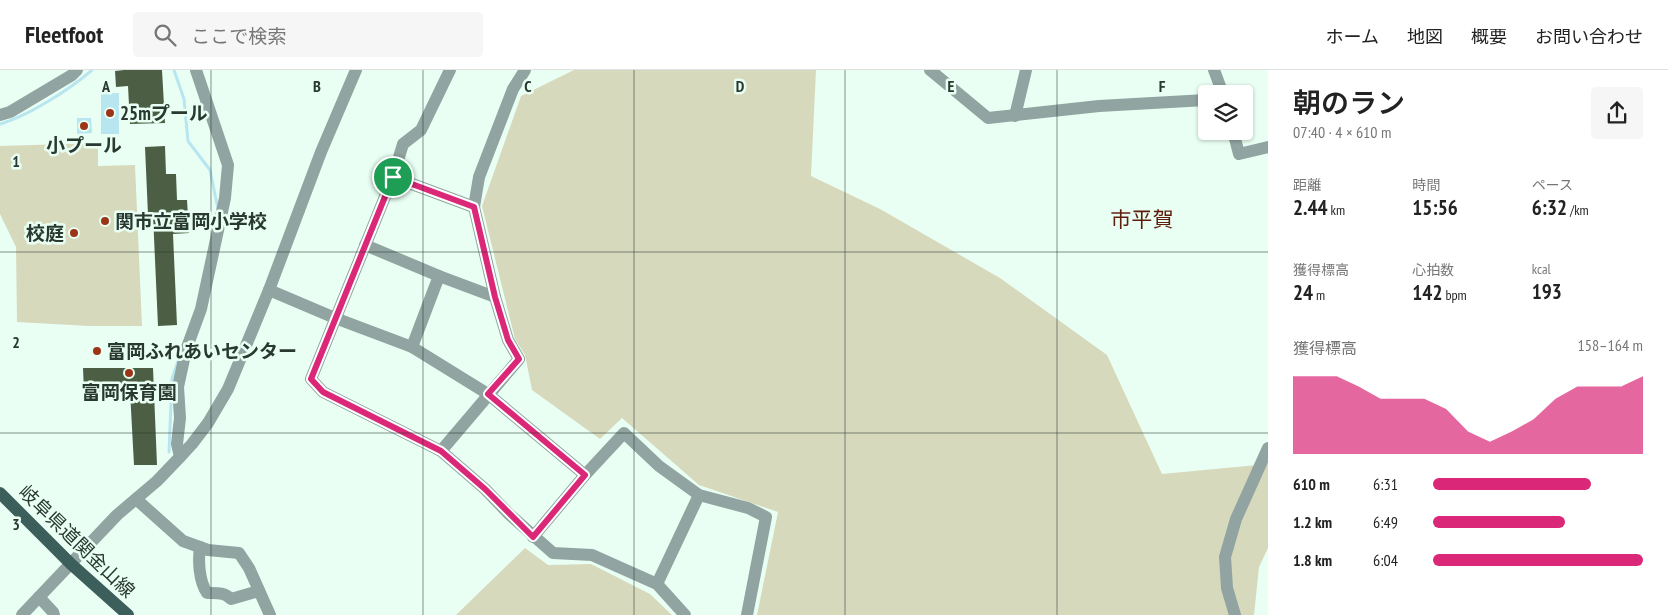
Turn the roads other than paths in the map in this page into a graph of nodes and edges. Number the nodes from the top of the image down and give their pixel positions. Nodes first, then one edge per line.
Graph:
1 (77, 70) edge
2 (196, 70) edge
3 (356, 70) edge
4 (450, 70) edge
5 (525, 70) edge
6 (930, 70) edge
7 (1026, 70) edge
8 (1214, 70) edge
9 (1220, 85) edge
10 (1198, 100) edge
11 (0, 115) edge
12 (1015, 116) junction
13 (1236, 140) edge
14 (1268, 147) edge
15 (393, 177) junction
16 (474, 207) junction
17 (365, 245) junction
18 (439, 276) junction
19 (269, 290) junction
20 (495, 297) junction
21 (334, 318) junction
22 (412, 348) junction
23 (488, 394) junction
24 (1268, 448) edge
25 (441, 451) junction
26 (180, 457) junction
27 (585, 475) junction
28 (0, 493) edge
29 (699, 494) junction
30 (136, 499) junction
31 (533, 537) junction
32 (200, 547) junction
33 (71, 564) junction
34 (656, 584) junction
35 (259, 591) junction
36 (39, 597) junction
37 (22, 615) edge
38 (54, 615) edge
39 (128, 615) edge
40 (270, 615) edge
41 (685, 615) edge
42 (748, 615) edge
43 (1235, 615) edge

1 - 11 street
2 - 26 street
3 - 19 street
4 - 15 street
5 - 16 street
6 - 12 street
7 - 12 street
8 - 9 street
10 - 12 street
13 - 14 street
15 - 16 street
15 - 17 street
16 - 20 street
17 - 18 street
17 - 21 street
18 - 20 street
18 - 22 street
19 - 21 street
19 - 26 street
20 - 23 street
21 - 22 street
21 - 25 street
22 - 23 street
23 - 25 street
23 - 27 street
24 - 43 street
25 - 31 street
26 - 30 street
27 - 29 street
27 - 31 street
28 - 33 main road, 岐阜県道関金山線
29 - 34 street
29 - 42 street
30 - 32 street
30 - 33 street
31 - 34 street
32 - 35 street
32 - 35 street
33 - 36 street
33 - 39 main road, 岐阜県道関金山線
34 - 41 street
35 - 40 street
36 - 37 street
36 - 38 street

